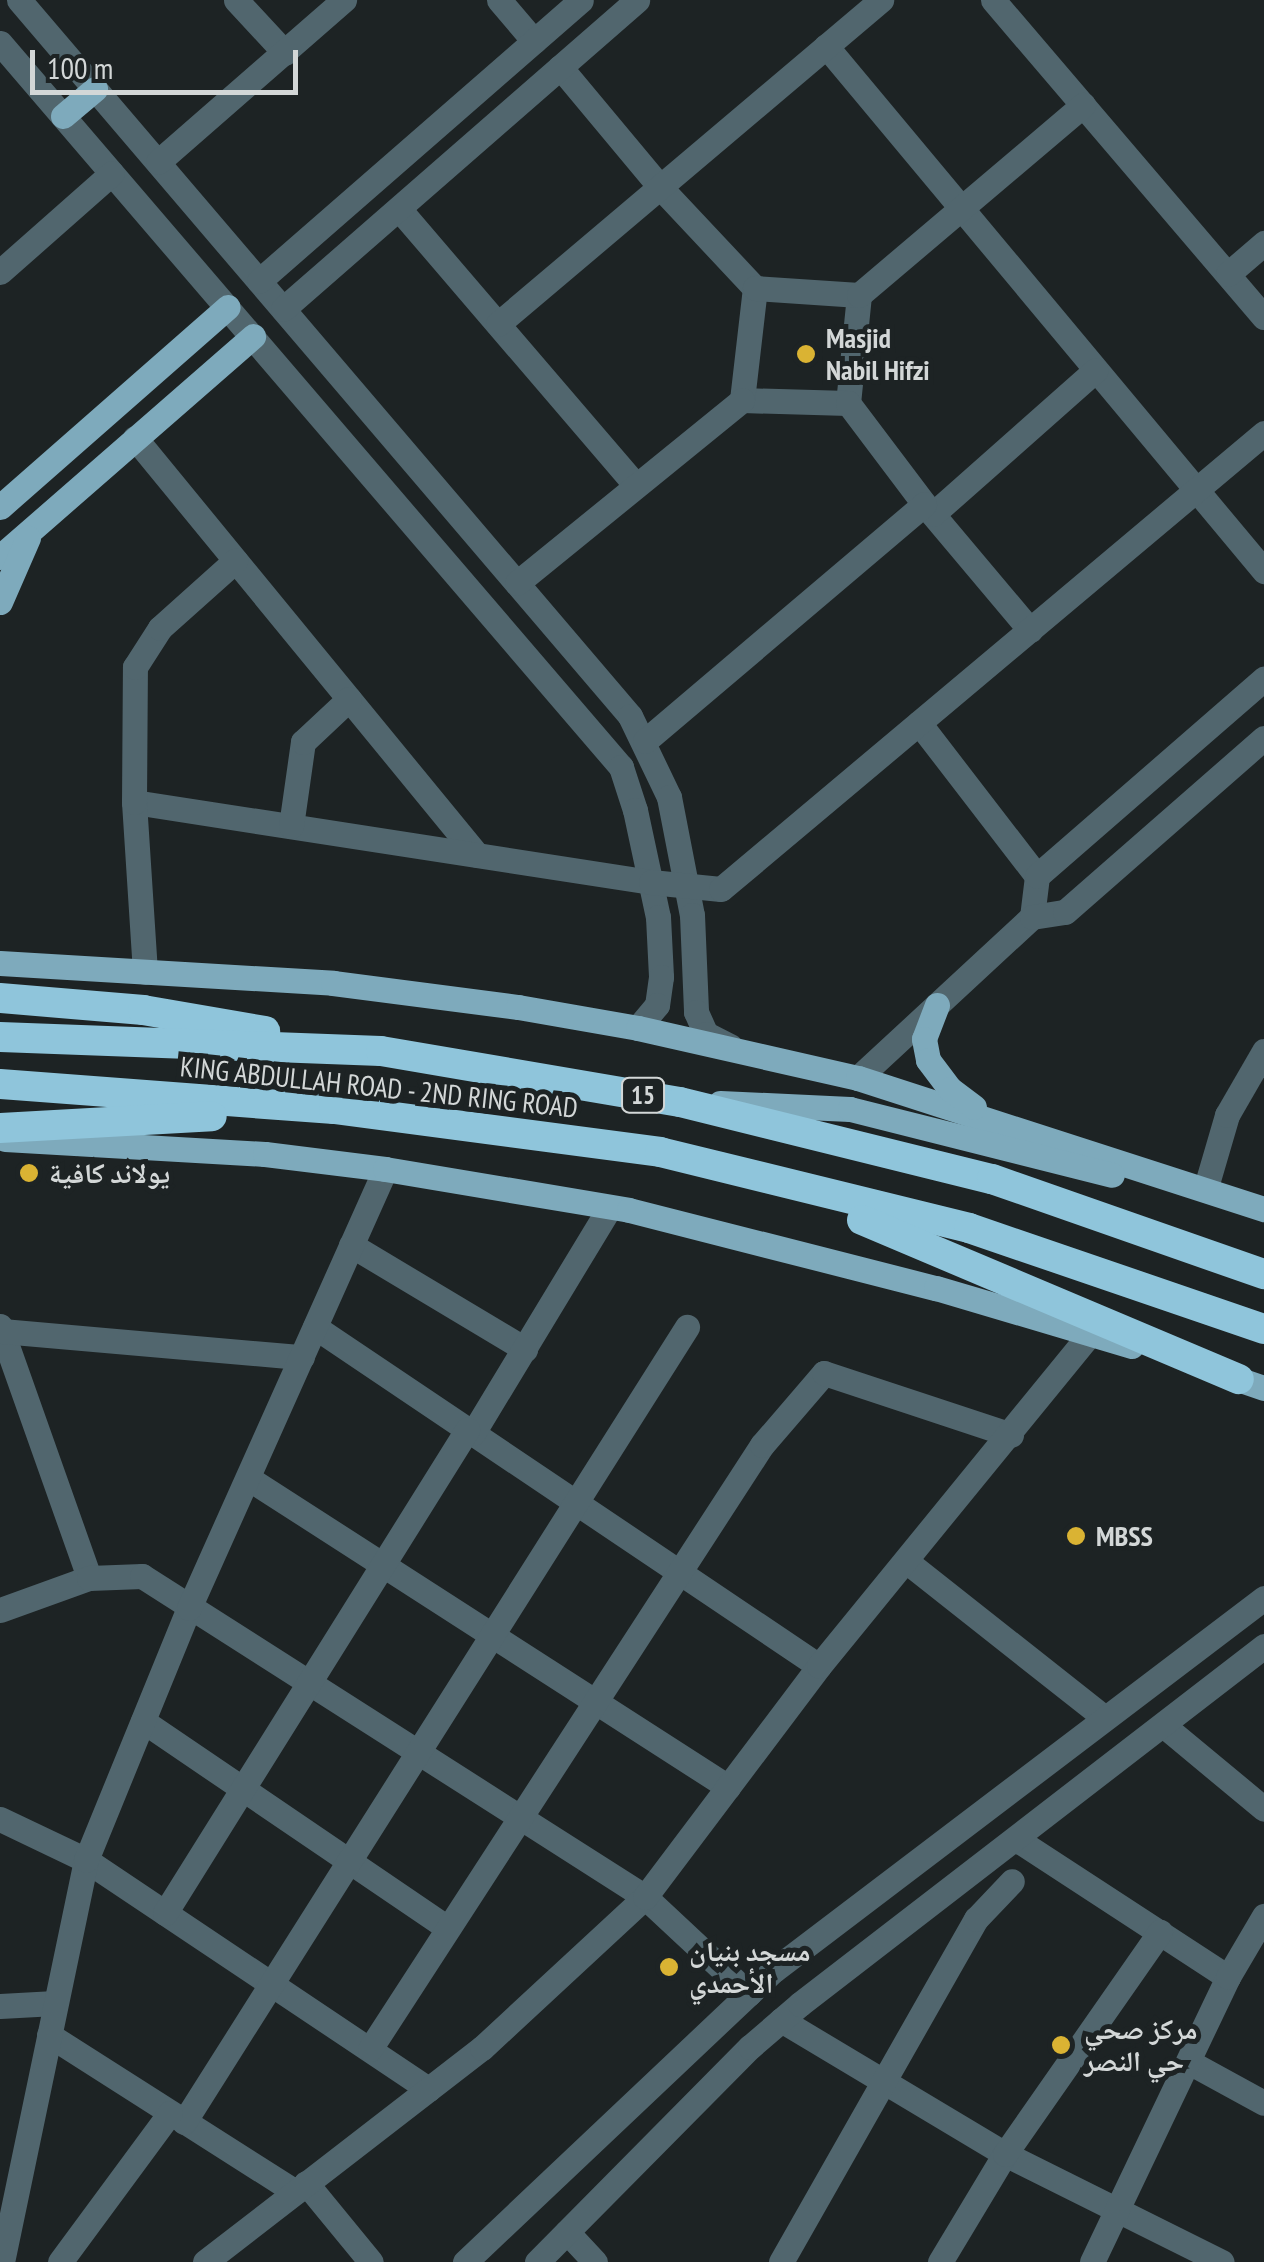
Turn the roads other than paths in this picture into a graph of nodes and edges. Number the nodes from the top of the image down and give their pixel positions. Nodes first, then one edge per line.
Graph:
1 (19, 0) edge
2 (236, 0) edge
3 (344, 0) edge
4 (499, 0) edge
5 (581, 0) edge
6 (637, 0) edge
7 (881, 0) edge
8 (1028, 0) edge
9 (1000, 9) edge
10 (534, 41) junction
11 (0, 43) edge
12 (826, 46) junction
13 (284, 52) junction
14 (560, 68) junction
15 (96, 89) junction
16 (1083, 105) junction
17 (64, 116) junction
18 (158, 162) junction
19 (112, 173) junction
20 (660, 187) junction
21 (398, 208) junction
22 (961, 208) junction
23 (1264, 243) edge
24 (0, 272) edge
25 (1228, 274) junction
26 (259, 281) junction
27 (755, 288) junction
28 (858, 295) junction
29 (228, 308) junction
30 (283, 309) junction
31 (1264, 317) edge
32 (498, 324) junction
33 (253, 336) junction
34 (1096, 370) junction
35 (742, 400) junction
36 (848, 404) junction
37 (1264, 433) edge
38 (136, 438) junction
39 (635, 484) junction
40 (1196, 490) junction
41 (0, 507) edge
42 (929, 509) junction
43 (32, 529) junction
44 (0, 557) edge
45 (236, 560) junction
46 (1264, 571) edge
47 (517, 583) junction
48 (0, 602) edge
49 (1030, 630) junction
50 (1264, 679) edge
51 (348, 699) junction
52 (918, 723) junction
53 (1263, 740) edge
54 (645, 741) junction
55 (134, 802) junction
56 (292, 826) junction
57 (477, 855) junction
58 (1037, 876) junction
59 (650, 882) junction
60 (687, 888) junction
61 (1032, 916) junction
62 (0, 963) edge
63 (145, 972) junction
64 (0, 998) edge
65 (936, 1005) junction
66 (638, 1028) junction
67 (0, 1037) edge
68 (737, 1049) junction
69 (381, 1051) junction
70 (1264, 1051) edge
71 (858, 1078) junction
72 (0, 1084) edge
73 (680, 1102) junction
74 (334, 1109) junction
75 (990, 1119) junction
76 (0, 1128) edge
77 (0, 1138) edge
78 (660, 1152) junction
79 (384, 1169) junction
80 (1206, 1187) junction
81 (610, 1207) junction
82 (1264, 1209) edge
83 (351, 1245) junction
84 (1264, 1274) edge
85 (315, 1327) junction
86 (687, 1327) dead end
87 (1, 1329) edge
88 (1264, 1329) edge
89 (1090, 1334) junction
90 (524, 1349) junction
91 (302, 1357) junction
92 (1252, 1384) edge
93 (470, 1432) junction
94 (1010, 1434) junction
95 (248, 1478) junction
96 (575, 1502) junction
97 (906, 1560) junction
98 (383, 1565) junction
99 (679, 1571) junction
100 (90, 1578) junction
101 (1264, 1598) edge
102 (189, 1608) junction
103 (0, 1610) edge
104 (491, 1634) junction
105 (1264, 1646) edge
106 (819, 1666) junction
107 (309, 1684) junction
108 (594, 1700) junction
109 (1105, 1718) junction
110 (143, 1722) junction
111 (1163, 1725) junction
112 (416, 1752) junction
113 (728, 1787) junction
114 (243, 1789) junction
115 (1264, 1810) edge
116 (518, 1816) junction
117 (0, 1819) edge
118 (1016, 1839) junction
119 (86, 1860) junction
120 (347, 1860) junction
121 (1012, 1881) dead end
122 (952, 1890) junction
123 (644, 1896) junction
124 (165, 1913) junction
125 (1264, 1916) edge
126 (976, 1920) junction
127 (446, 1927) junction
128 (1160, 1932) junction
129 (1228, 1977) junction
130 (269, 1983) junction
131 (749, 1994) junction
132 (55, 2003) junction
133 (0, 2006) edge
134 (781, 2020) junction
135 (48, 2035) junction
136 (370, 2050) junction
137 (1189, 2062) junction
138 (884, 2081) junction
139 (650, 2087) junction
140 (428, 2088) junction
141 (1264, 2103) edge
142 (177, 2117) junction
143 (680, 2118) junction
144 (1005, 2154) junction
145 (300, 2188) junction
146 (1120, 2211) junction
147 (567, 2232) junction
148 (2, 2262) edge
149 (60, 2262) edge
150 (205, 2262) edge
151 (371, 2262) edge
152 (465, 2262) edge
153 (536, 2262) edge
154 (595, 2262) edge
155 (781, 2262) edge
156 (940, 2262) edge
157 (1092, 2262) edge
158 (1222, 2262) edge

1 - 15 street
2 - 13 street
3 - 13 street
4 - 10 street
5 - 10 street
6 - 14 street
7 - 12 street
8 - 9 street
9 - 16 street
10 - 26 street
11 - 17 street
12 - 20 street
12 - 22 street
13 - 18 street
14 - 20 street
14 - 21 street
15 - 17 main road
15 - 18 street
16 - 22 street
16 - 25 street
17 - 19 street
18 - 26 street
19 - 24 street
19 - 29 street
20 - 27 street
20 - 32 street
21 - 30 street
21 - 32 street
22 - 28 street
22 - 34 street
23 - 25 street
25 - 31 street
26 - 30 street
27 - 28 street
27 - 35 street
28 - 36 street
29 - 33 street
29 - 41 main road
30 - 47 street
32 - 39 street
33 - 38 main road
33 - 59 street
34 - 40 street
34 - 42 street
35 - 36 street
35 - 39 street
36 - 42 street
37 - 40 street
38 - 43 main road
38 - 45 street
39 - 47 street
40 - 46 street
40 - 49 street
42 - 49 street
42 - 54 street
43 - 44 main road
43 - 48 main road
45 - 51 street
45 - 55 street
47 - 54 street
49 - 52 street
50 - 58 street
51 - 56 street
51 - 57 street
52 - 58 street
52 - 60 street
53 - 61 street
54 - 60 street
55 - 56 street
55 - 63 street
56 - 57 street
57 - 59 street
58 - 61 street
59 - 60 street
59 - 66 street
60 - 68 street
61 - 65 street
62 - 63 main road
63 - 66 main road
64 - 69 highway
65 - 71 street
65 - 75 main road
66 - 68 main road
67 - 69 highway, KING ABDULLAH ROAD - 2ND RING ROAD / 15
68 - 71 main road
69 - 73 highway, KING ABDULLAH ROAD - 2ND RING ROAD / 15
70 - 80 street
71 - 75 main road
72 - 74 highway, KING ABDULLAH ROAD - 2ND RING ROAD / 15
73 - 80 main road
73 - 84 highway, KING ABDULLAH ROAD - 2ND RING ROAD / 15
74 - 76 highway
74 - 78 highway, KING ABDULLAH ROAD - 2ND RING ROAD / 15
75 - 80 main road
77 - 79 main road
78 - 88 highway, KING ABDULLAH ROAD - 2ND RING ROAD / 15
78 - 92 highway
79 - 81 main road
79 - 83 street
80 - 82 main road
81 - 89 main road
81 - 90 street
83 - 85 street
83 - 90 street
85 - 91 street
85 - 93 street
86 - 96 street
87 - 91 street
87 - 100 street
89 - 92 main road
89 - 94 street
90 - 93 street
91 - 95 street
93 - 96 street
93 - 98 street
94 - 97 street
94 - 99 street
95 - 98 street
95 - 102 street
96 - 99 street
96 - 104 street
97 - 106 street
97 - 109 street
98 - 104 street
98 - 107 street
99 - 106 street
99 - 108 street
100 - 102 street
100 - 103 street
101 - 109 street
102 - 107 street
102 - 110 street
104 - 108 street
104 - 112 street
105 - 111 street
106 - 113 street
107 - 112 street
107 - 114 street
108 - 113 street
108 - 116 street
109 - 131 street
110 - 114 street
110 - 119 street
111 - 115 street
111 - 118 street
112 - 116 street
112 - 120 street
113 - 123 street
114 - 120 street
114 - 124 street
116 - 123 street
116 - 127 street
117 - 119 street
118 - 122 street
118 - 128 street
119 - 124 street
119 - 132 street
120 - 127 street
120 - 130 street
121 - 126 street
122 - 126 street
122 - 134 street
123 - 131 street
123 - 140 street
124 - 130 street
125 - 129 street
126 - 138 street
127 - 136 street
128 - 129 street
128 - 144 street
129 - 137 street
130 - 136 street
130 - 142 street
131 - 139 street
132 - 133 street
132 - 135 street
134 - 138 street
134 - 143 street
135 - 142 street
135 - 148 street
136 - 140 street
137 - 141 street
137 - 146 street
138 - 144 street
138 - 155 street
139 - 143 street
139 - 152 street
140 - 145 street
142 - 145 street
142 - 149 street
143 - 147 street
144 - 146 street
144 - 156 street
145 - 150 street
145 - 151 street
146 - 157 street
146 - 158 street
147 - 153 street
147 - 154 street

